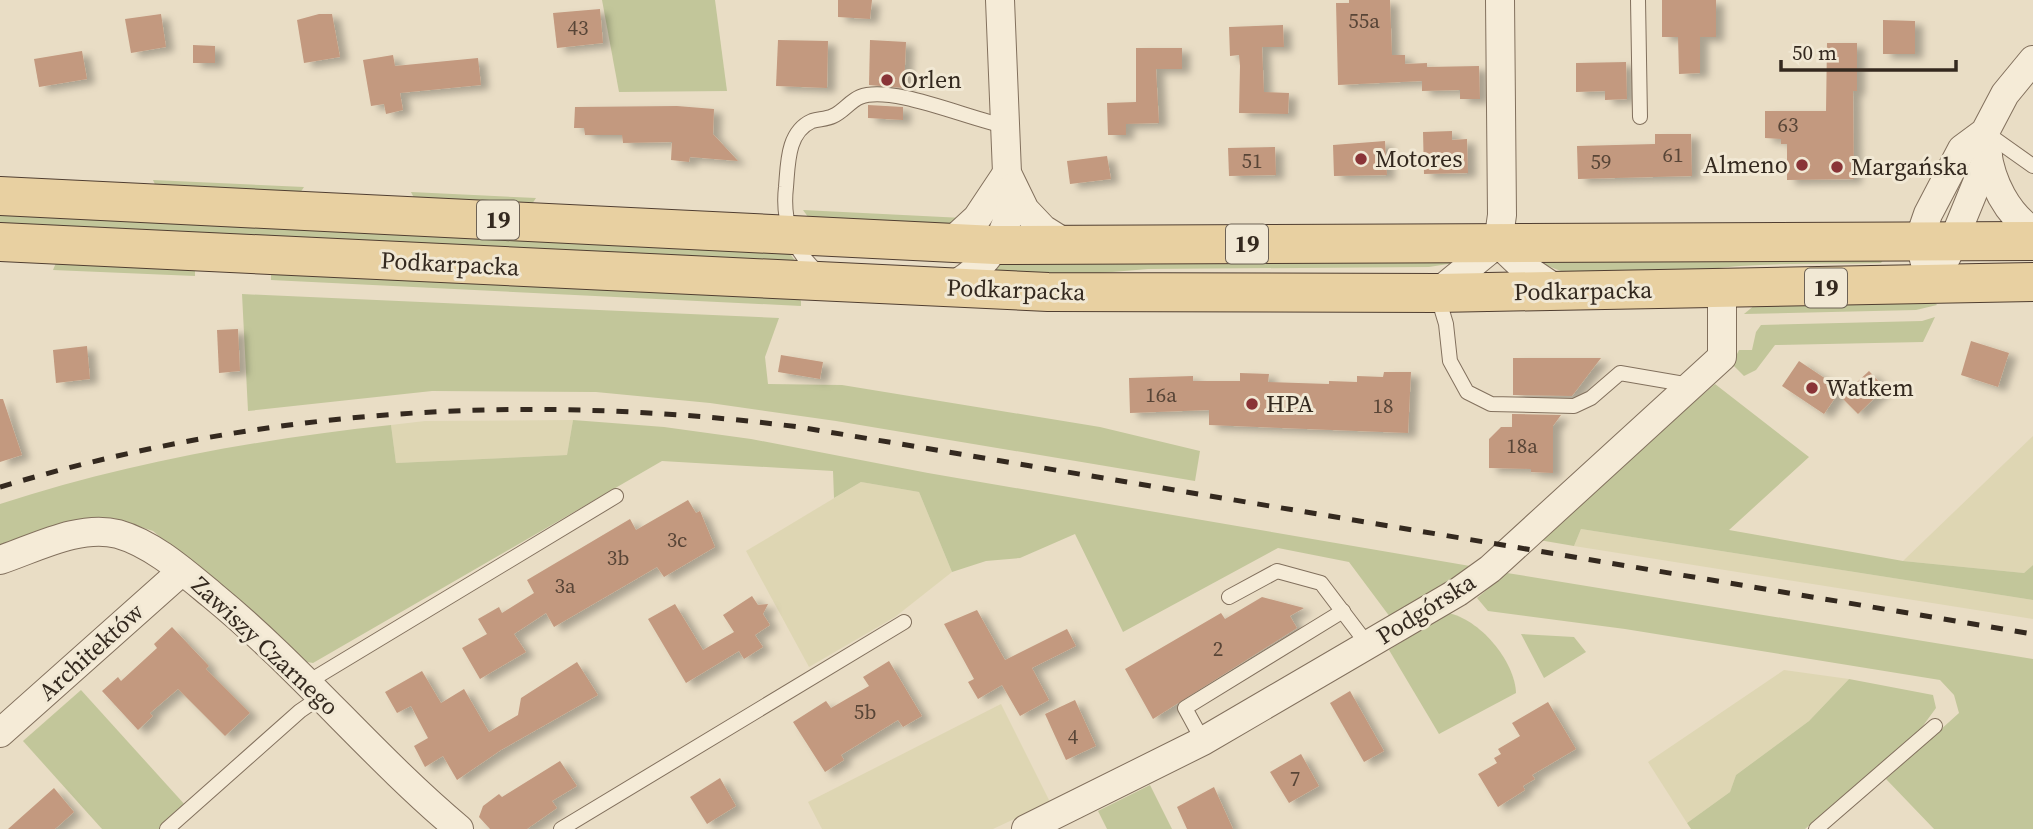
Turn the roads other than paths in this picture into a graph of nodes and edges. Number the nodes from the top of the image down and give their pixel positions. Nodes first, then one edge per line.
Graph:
1 (1000, 0) edge
2 (1500, 0) edge
3 (1639, 0) edge
4 (2033, 60) edge
5 (1640, 117) dead end
6 (1006, 126) junction
7 (1986, 144) junction
8 (2033, 166) edge
9 (1010, 180) junction
10 (0, 196) edge
11 (2033, 232) edge
12 (791, 234) junction
13 (2033, 240) edge
14 (1937, 241) junction
15 (0, 242) edge
16 (951, 242) junction
17 (1498, 243) junction
18 (1067, 244) junction
19 (995, 245) junction
20 (2033, 282) edge
21 (835, 283) junction
22 (1931, 286) junction
23 (949, 288) junction
24 (1722, 290) junction
25 (1559, 291) junction
26 (1437, 293) junction
27 (1690, 385) junction
28 (616, 496) dead end
29 (0, 560) edge
30 (182, 571) junction
31 (1229, 597) dead end
32 (1343, 611) junction
33 (904, 622) dead end
34 (1368, 645) junction
35 (315, 689) junction
36 (1935, 726) dead end
37 (0, 733) edge
38 (1203, 740) junction
39 (167, 829) edge
40 (459, 829) edge
41 (561, 829) edge
42 (1026, 829) edge
43 (1816, 829) edge

1 - 6 street
2 - 17 street
3 - 5 lane
4 - 7 street
6 - 9 street
6 - 12 lane
7 - 8 lane
7 - 11 street
7 - 14 street
9 - 16 street
9 - 18 street
9 - 19 street
10 - 12 main road, Podkarpacka / 19
12 - 16 main road, Podkarpacka / 19
12 - 21 lane
13 - 14 main road, Podkarpacka / 19
14 - 17 main road, Podkarpacka / 19
14 - 22 street
15 - 21 main road, Podkarpacka / 19
16 - 19 main road, Podkarpacka / 19
17 - 18 main road, Podkarpacka / 19
17 - 25 street
17 - 26 street
18 - 19 main road, Podkarpacka / 19
19 - 23 street
20 - 22 main road, Podkarpacka / 19
21 - 23 main road, Podkarpacka / 19
22 - 24 main road, Podkarpacka / 19
23 - 26 main road, Podkarpacka / 19
24 - 25 main road, Podkarpacka / 19
24 - 27 street, Podgórska
25 - 26 main road, Podkarpacka / 19
26 - 27 lane
27 - 34 street, Podgórska
28 - 35 lane
29 - 30 street, Zawiszy Czarnego
30 - 35 street, Zawiszy Czarnego
30 - 37 street, Architektów
31 - 32 lane
32 - 34 lane
32 - 38 lane
33 - 41 lane
34 - 38 street, Podgórska
35 - 39 lane
35 - 40 street, Zawiszy Czarnego
36 - 43 lane
38 - 42 street, Podgórska

